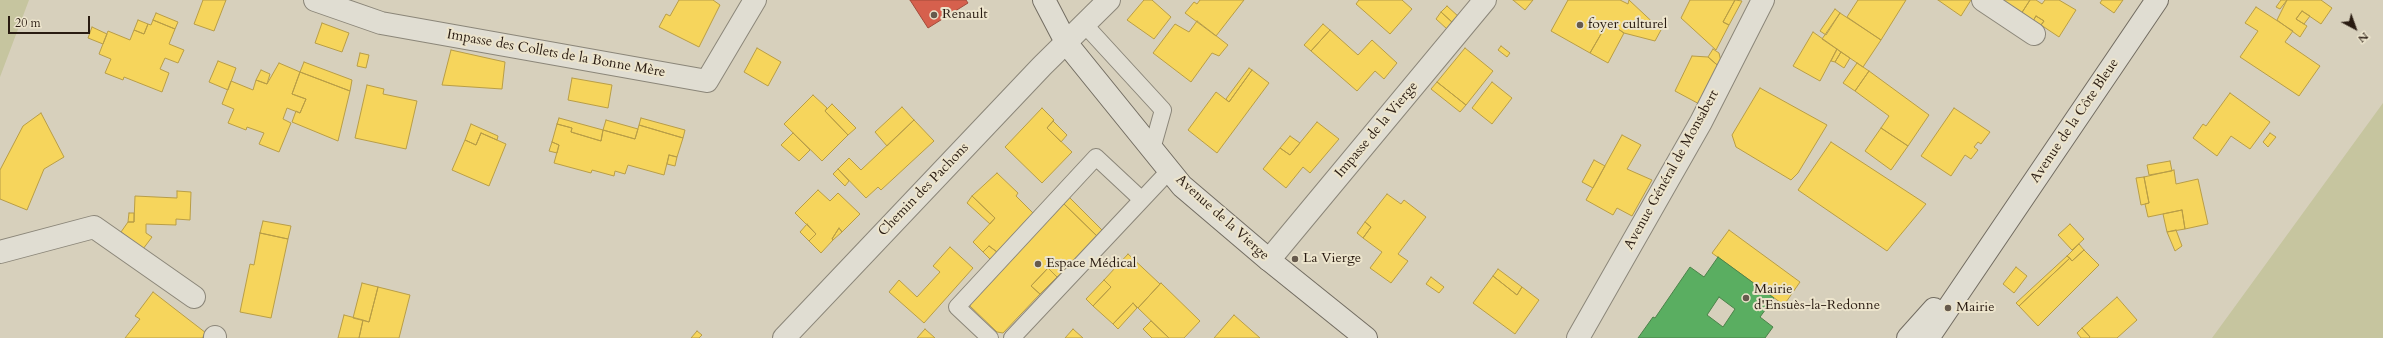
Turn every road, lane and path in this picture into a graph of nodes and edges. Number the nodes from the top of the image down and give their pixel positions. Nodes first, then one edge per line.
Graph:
1 (315, 0) edge
2 (755, 0) edge
3 (1044, 0) edge
4 (1109, 0) edge
5 (1485, 0) edge
6 (1763, 0) edge
7 (1983, 0) edge
8 (2157, 0) edge
9 (1087, 14) edge
10 (2034, 34) dead end
11 (1067, 44) junction
12 (1152, 149) junction
13 (1169, 170) junction
14 (1141, 199) junction
15 (1992, 242) junction
16 (0, 252) edge
17 (1269, 260) junction
18 (194, 297) dead end
19 (784, 338) edge
20 (990, 338) edge
21 (1012, 338) edge
22 (1366, 338) edge
23 (1578, 338) edge
24 (1908, 338) edge
25 (1928, 338) edge

1 - 2 street, Impasse des Collets de la Bonne Mère
3 - 11 street, Avenue de la Vierge
4 - 9 street, Chemin des Pachons
5 - 17 street, Impasse de la Vierge
6 - 23 street, Avenue Général de Monsabert
7 - 10 street
8 - 15 street, Avenue de la Côte Bleue
9 - 11 street, Chemin des Pachons
9 - 12 lane
11 - 12 street, Avenue de la Vierge
11 - 19 street, Chemin des Pachons
12 - 13 street, Avenue de la Vierge
13 - 14 lane
13 - 17 street, Avenue de la Vierge
14 - 20 lane
14 - 21 lane
15 - 24 street, Avenue de la Côte Bleue
15 - 25 street, Avenue de la Côte Bleue
16 - 18 street
17 - 22 street, Avenue de la Vierge

